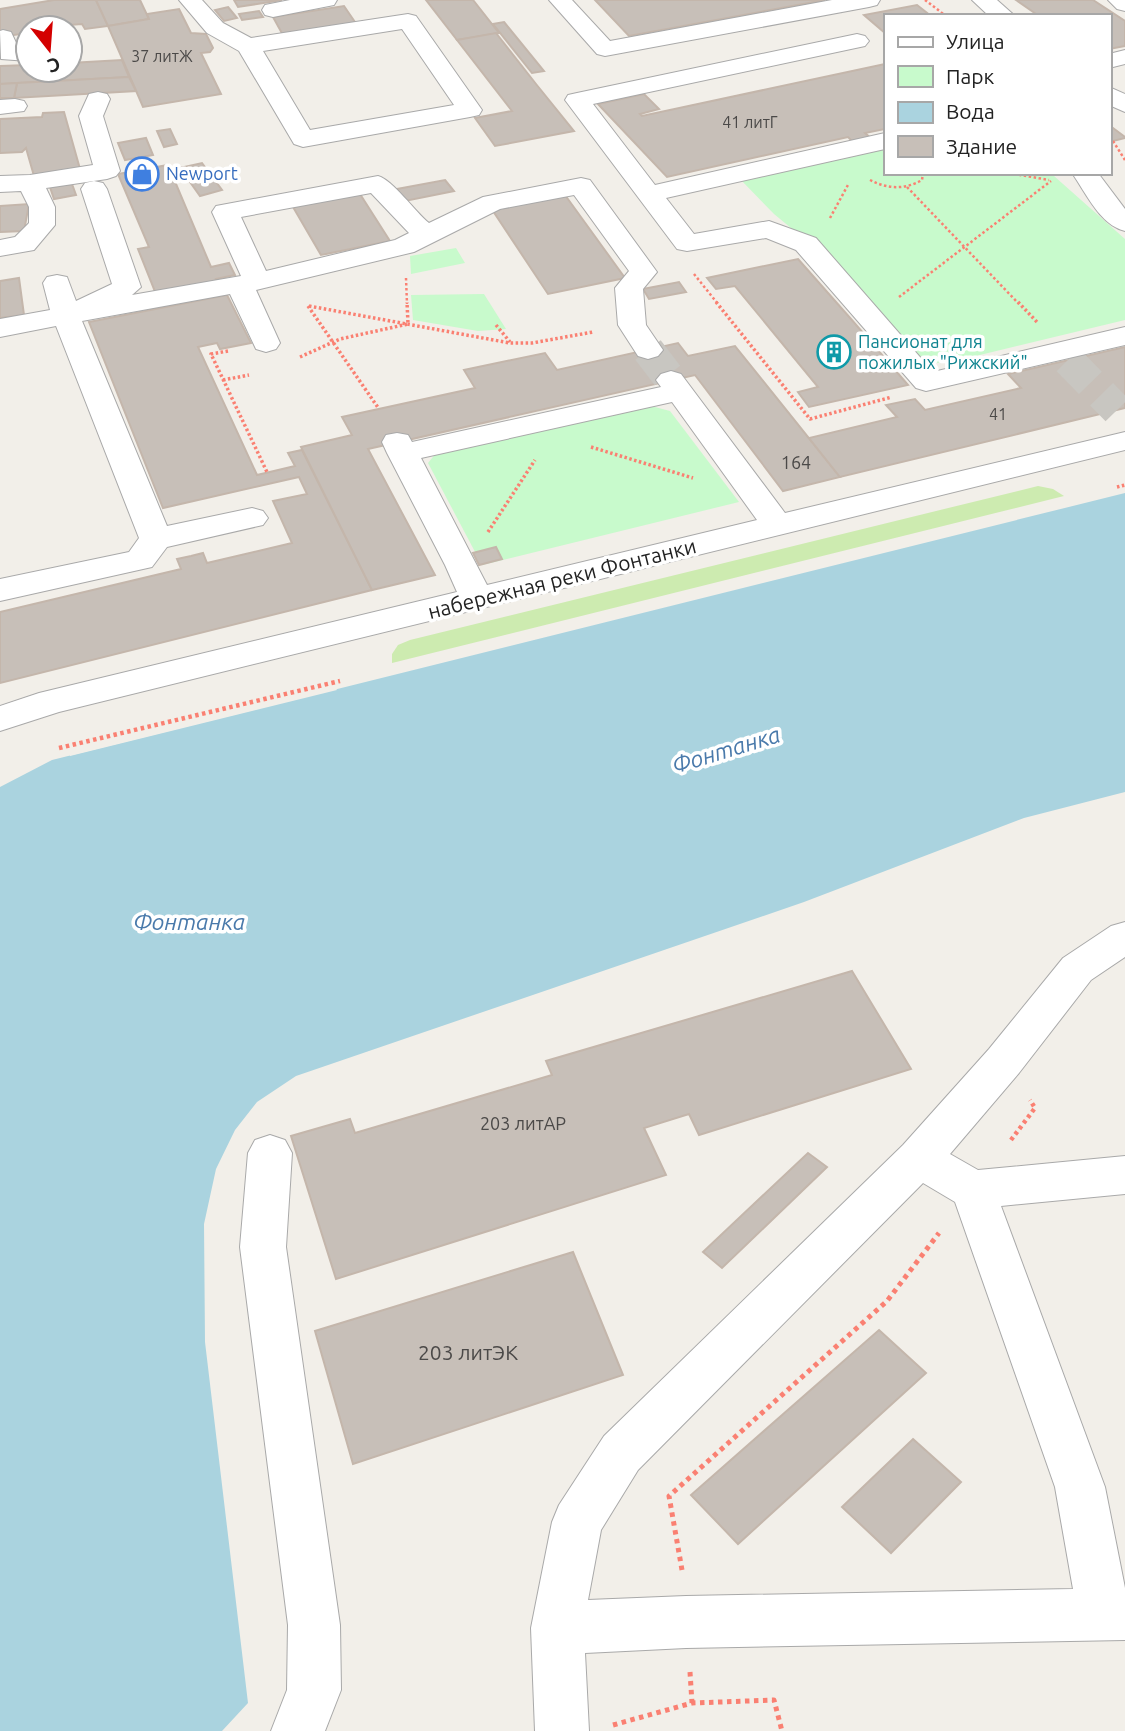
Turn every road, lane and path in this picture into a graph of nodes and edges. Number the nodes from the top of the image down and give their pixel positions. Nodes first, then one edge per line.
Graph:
1 (190, 0) edge
2 (327, 0) edge
3 (560, 0) edge
4 (869, 0) edge
5 (925, 0) edge
6 (983, 0) edge
7 (1119, 0) edge
8 (1125, 4) edge
9 (273, 10) dead end
10 (406, 11) edge
11 (943, 14) edge
12 (1001, 14) edge
13 (3, 37) dead end
14 (857, 41) dead end
15 (247, 46) junction
16 (14, 54) edge
17 (98, 99) dead end
18 (884, 141) edge
19 (1114, 141) dead end
20 (1125, 160) edge
21 (865, 173) dead end
22 (923, 175) edge
23 (1086, 175) edge
24 (852, 178) dead end
25 (1051, 181) dead end
26 (30, 183) junction
27 (0, 184) edge
28 (907, 187) junction
29 (94, 189) dead end
30 (649, 194) junction
31 (1125, 223) edge
32 (416, 240) junction
33 (687, 243) junction
34 (806, 244) junction
35 (965, 247) junction
36 (0, 248) edge
37 (248, 282) junction
38 (57, 284) dead end
39 (307, 306) junction
40 (66, 316) junction
41 (871, 319) junction
42 (408, 324) junction
43 (496, 325) dead end
44 (632, 325) junction
45 (0, 328) edge
46 (1125, 336) edge
47 (333, 342) junction
48 (266, 343) dead end
49 (510, 343) junction
50 (648, 350) tunnel mouth
51 (211, 354) dead end
52 (1064, 354) junction
53 (289, 361) dead end
54 (256, 373) dead end
55 (223, 380) junction
56 (926, 382) junction
57 (379, 409) dead end
58 (1124, 425) edge
59 (591, 447) dead end
60 (536, 458) dead end
61 (267, 472) dead end
62 (1125, 485) edge
63 (1117, 487) dead end
64 (755, 495) junction
65 (252, 518) dead end
66 (778, 526) junction
67 (156, 539) junction
68 (461, 565) junction
69 (0, 590) edge
70 (477, 600) junction
71 (340, 681) dead end
72 (3, 710) edge
73 (59, 748) dead end
74 (1125, 937) edge
75 (1004, 1060) junction
76 (270, 1153) dead end
77 (919, 1158) junction
78 (1125, 1175) edge
79 (973, 1190) junction
80 (684, 1584) dead end
81 (1114, 1614) edge
82 (557, 1628) junction
83 (583, 1729) edge
84 (298, 1731) edge
85 (782, 1731) edge

1 - 15 street
2 - 9 street
3 - 4 street
5 - 11 path
6 - 12 street
7 - 8 street
10 - 15 street
10 - 15 street
13 - 16 street
14 - 30 street
17 - 26 street
18 - 30 street
19 - 20 path
21 - 28 path
22 - 28 path
23 - 31 street
24 - 34 path
25 - 35 path
26 - 27 street
26 - 36 street
28 - 35 path
29 - 40 street
30 - 33 street
32 - 37 street
32 - 37 street
32 - 42 path
32 - 44 street
33 - 34 street
33 - 56 path
34 - 41 street
35 - 41 path
35 - 52 path
37 - 39 path
37 - 40 street
37 - 48 street
38 - 40 street
39 - 42 path
39 - 47 path
40 - 45 street
40 - 67 street
41 - 56 street
42 - 47 path
42 - 49 path
43 - 49 path
44 - 49 path
44 - 50 street
46 - 52 street
47 - 53 path
47 - 57 path
51 - 55 path
52 - 56 street
54 - 55 path
55 - 61 path
58 - 66 street, набережная реки Фонтанки
59 - 64 path
60 - 68 path
62 - 63 path
64 - 66 street
64 - 68 street
65 - 67 street
66 - 70 street, набережная реки Фонтанки
67 - 69 street
68 - 70 street
70 - 72 street, набережная реки Фонтанки
71 - 73 path
74 - 75 street
75 - 77 street
75 - 79 path
76 - 84 street
77 - 79 street
77 - 82 street
78 - 79 street
79 - 80 path
79 - 81 street
81 - 82 street
82 - 83 street
83 - 85 path

